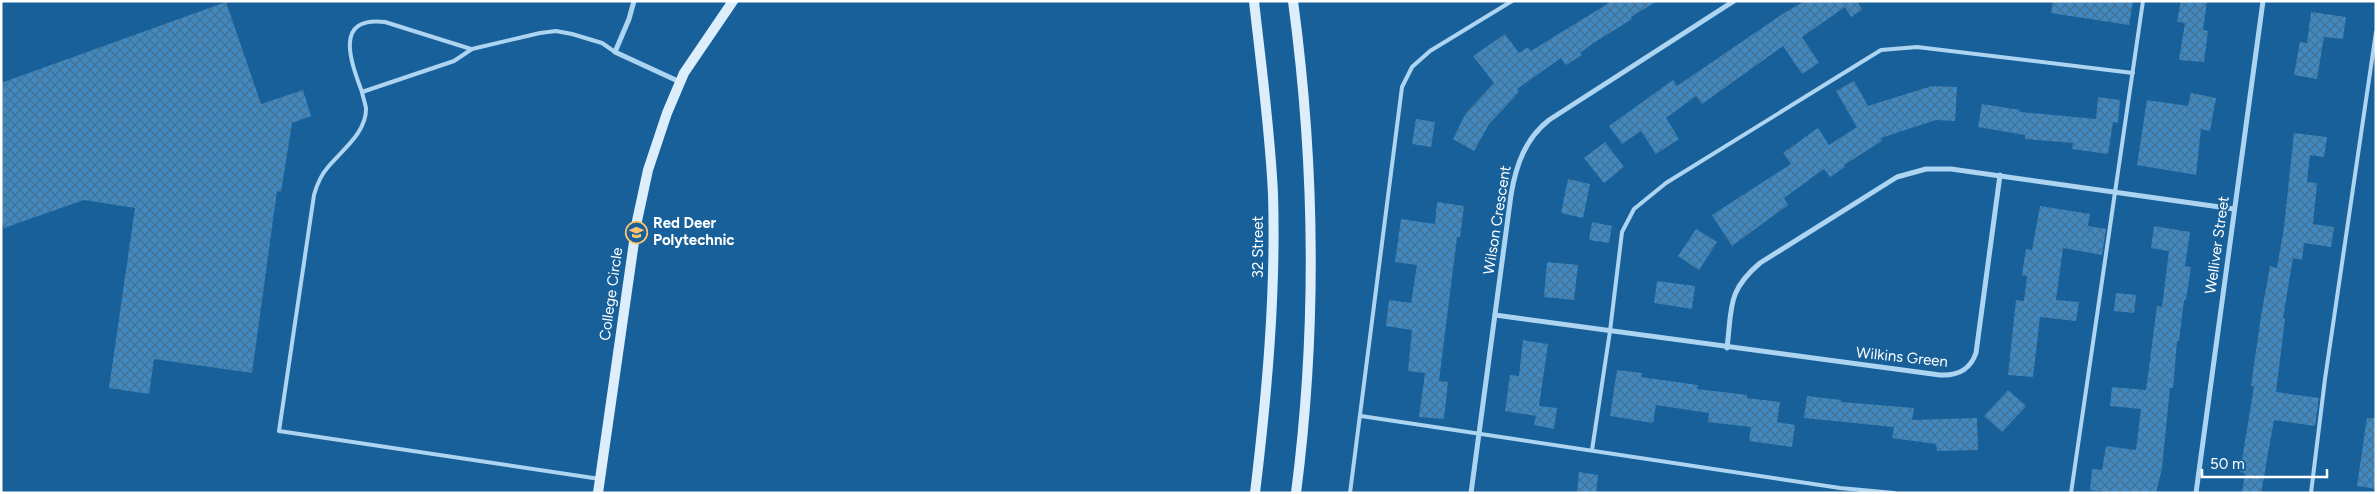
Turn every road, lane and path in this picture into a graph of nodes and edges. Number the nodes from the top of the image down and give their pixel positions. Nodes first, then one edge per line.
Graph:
1 (634, 1) edge
2 (733, 1) edge
3 (1254, 1) edge
4 (1294, 1) edge
5 (1512, 1) edge
6 (1734, 1) edge
7 (2144, 1) edge
8 (2264, 1) edge
9 (2376, 32) edge
10 (472, 49) junction
11 (615, 52) junction
12 (2133, 73) junction
13 (680, 82) junction
14 (362, 92) junction
15 (2000, 175) junction
16 (2116, 191) junction
17 (2234, 209) junction
18 (1495, 315) junction
19 (1610, 331) junction
20 (1727, 348) junction
21 (1361, 416) junction
22 (1479, 433) junction
23 (1592, 450) junction
24 (600, 479) junction
25 (598, 493) edge
26 (1255, 493) edge
27 (1296, 493) edge
28 (1350, 493) edge
29 (1471, 493) edge
30 (1894, 493) edge
31 (2071, 493) edge
32 (2196, 493) edge
33 (2311, 493) edge

1 - 11 street
2 - 13 main road, College Circle
3 - 26 main road, 32 Street
4 - 27 main road
5 - 21 lane
6 - 18 street, Wilson Crescent
7 - 12 lane
8 - 17 street, Welliver Street
9 - 33 lane
10 - 11 lane
10 - 14 lane
10 - 14 lane
11 - 13 street
12 - 16 lane
12 - 19 lane
13 - 24 main road, College Circle
14 - 24 lane
15 - 16 street
15 - 20 street
15 - 20 street, Wilkins Green
16 - 17 street
16 - 31 lane
17 - 32 street, Welliver Street
18 - 19 street, Wilkins Green
18 - 22 street, Wilson Crescent
19 - 20 street, Wilkins Green
19 - 23 lane
21 - 22 lane
21 - 28 lane
22 - 23 lane
22 - 29 street, Wilson Crescent
23 - 30 lane
24 - 25 main road, College Circle

